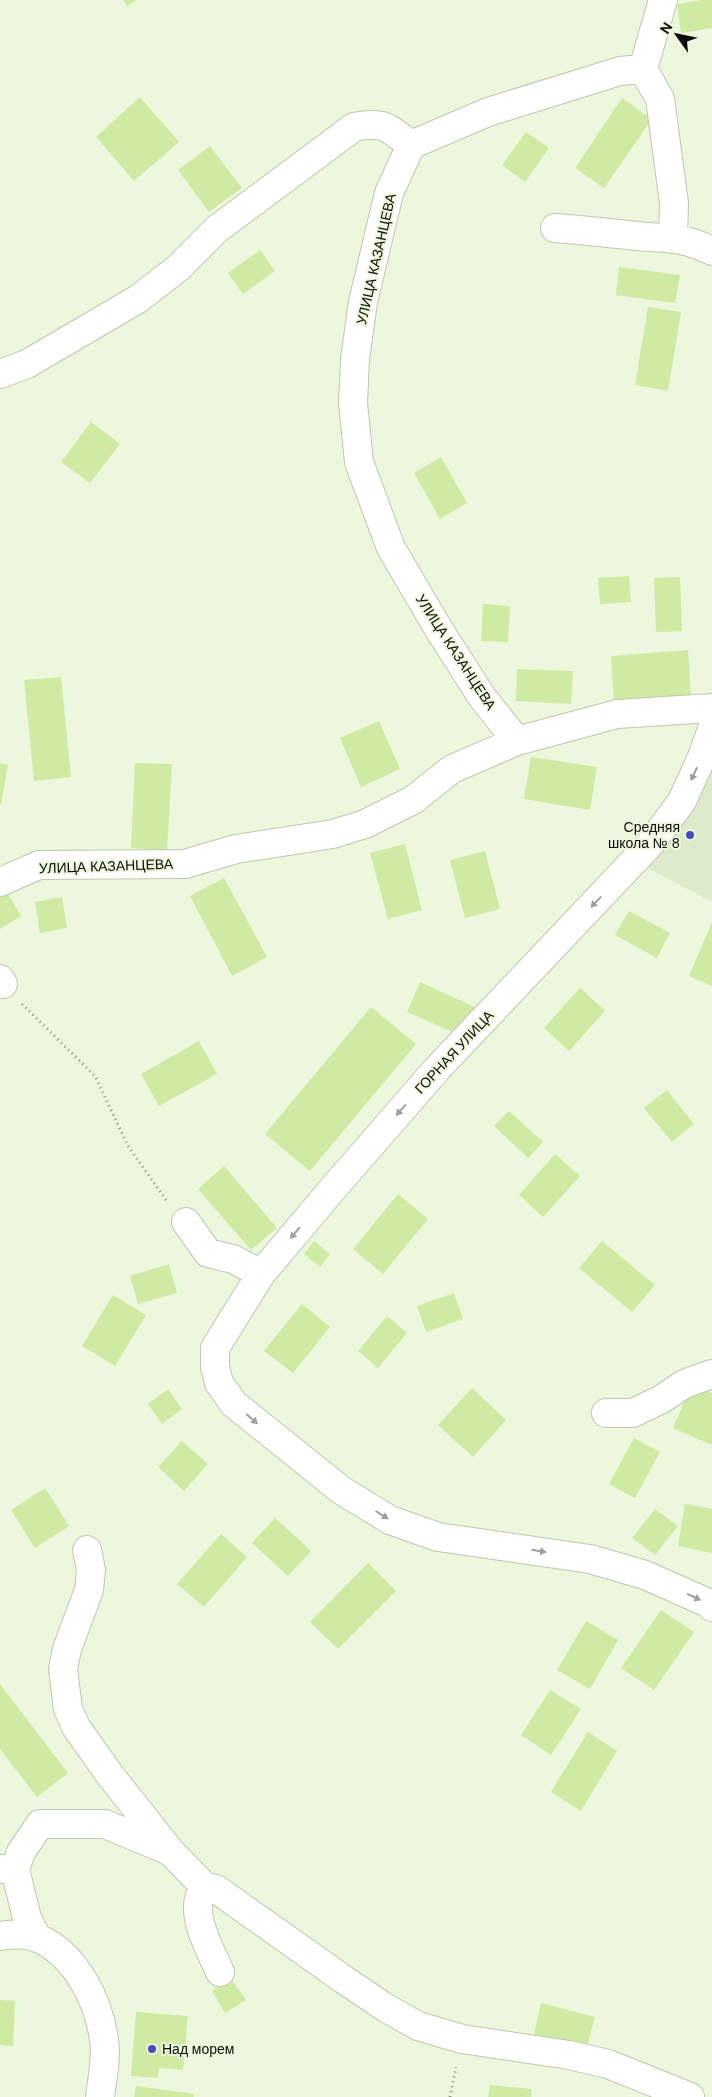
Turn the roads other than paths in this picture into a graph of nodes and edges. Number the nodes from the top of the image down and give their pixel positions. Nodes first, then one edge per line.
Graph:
1 (663, 0) edge
2 (643, 70) junction
3 (411, 145) junction
4 (554, 228) dead end
5 (673, 237) junction
6 (712, 251) edge
7 (0, 374) edge
8 (712, 708) edge
9 (712, 729) edge
10 (517, 741) junction
11 (0, 882) edge
12 (186, 1222) road end
13 (261, 1274) junction
14 (712, 1374) edge
15 (606, 1413) dead end
16 (87, 1550) dead end
17 (712, 1607) edge
18 (170, 1851) junction
19 (8, 1869) edge
20 (205, 1887) junction
21 (0, 1936) edge
22 (37, 1938) junction
23 (220, 1972) dead end
24 (651, 2090) edge
25 (100, 2097) edge
26 (690, 2097) edge

1 - 2 street
2 - 3 street
2 - 5 street
3 - 7 street
3 - 10 street, УЛИЦА КАЗАНЦЕВА
4 - 5 street
5 - 6 street
8 - 10 street, УЛИЦА КАЗАНЦЕВА
9 -> 13 street, ГОРНАЯ УЛИЦА
10 - 11 street, УЛИЦА КАЗАНЦЕВА
12 - 13 street
13 -> 17 street, ГОРНАЯ УЛИЦА
14 - 15 street
16 - 18 street
18 - 19 street
18 - 20 street
19 - 22 street
20 - 23 street
20 - 24 street
21 - 22 street
22 - 25 street
24 - 26 street

